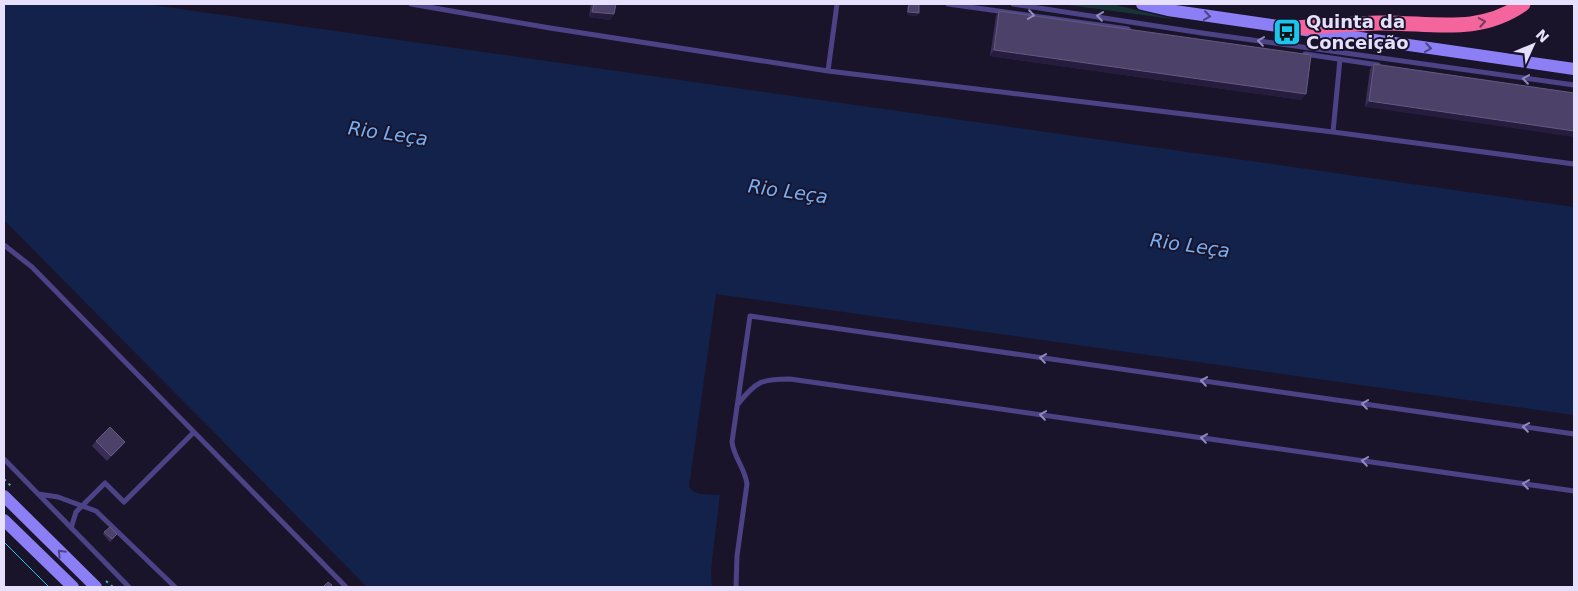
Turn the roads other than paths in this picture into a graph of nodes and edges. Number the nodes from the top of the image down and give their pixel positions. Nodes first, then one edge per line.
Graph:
1 (411, 4) edge
2 (837, 4) edge
3 (948, 4) edge
4 (1013, 4) edge
5 (1142, 4) edge
6 (1521, 6) edge
7 (1293, 28) junction
8 (1136, 30) edge
9 (1185, 37) edge
10 (1243, 45) edge
11 (1301, 54) edge
12 (1340, 59) junction
13 (1388, 66) edge
14 (1574, 70) edge
15 (828, 71) junction
16 (1574, 85) edge
17 (1333, 132) junction
18 (1574, 164) edge
19 (4, 245) edge
20 (738, 405) junction
21 (194, 432) junction
22 (1574, 434) edge
23 (4, 459) edge
24 (1574, 491) edge
25 (38, 493) junction
26 (4, 496) edge
27 (82, 506) junction
28 (4, 520) edge
29 (71, 528) junction
30 (73, 587) edge
31 (96, 587) edge
32 (129, 587) edge
33 (175, 587) edge
34 (346, 587) edge
35 (736, 587) edge

1 - 15 lane
2 - 15 lane
3 -> 8 lane
16 -> 4 lane
5 -> 7 main road
7 -> 6 highway
7 -> 14 main road
9 - 10 lane
11 - 12 lane
12 - 13 lane
12 - 17 lane
15 - 17 lane
17 - 18 lane
19 - 21 lane
22 -> 20 lane
24 -> 20 lane
20 - 35 lane
21 - 27 lane
21 - 34 lane
23 - 25 lane
25 - 27 lane
25 - 29 lane
31 -> 26 main road
27 - 29 lane
27 - 33 lane
28 - 30 main road
29 - 32 lane

